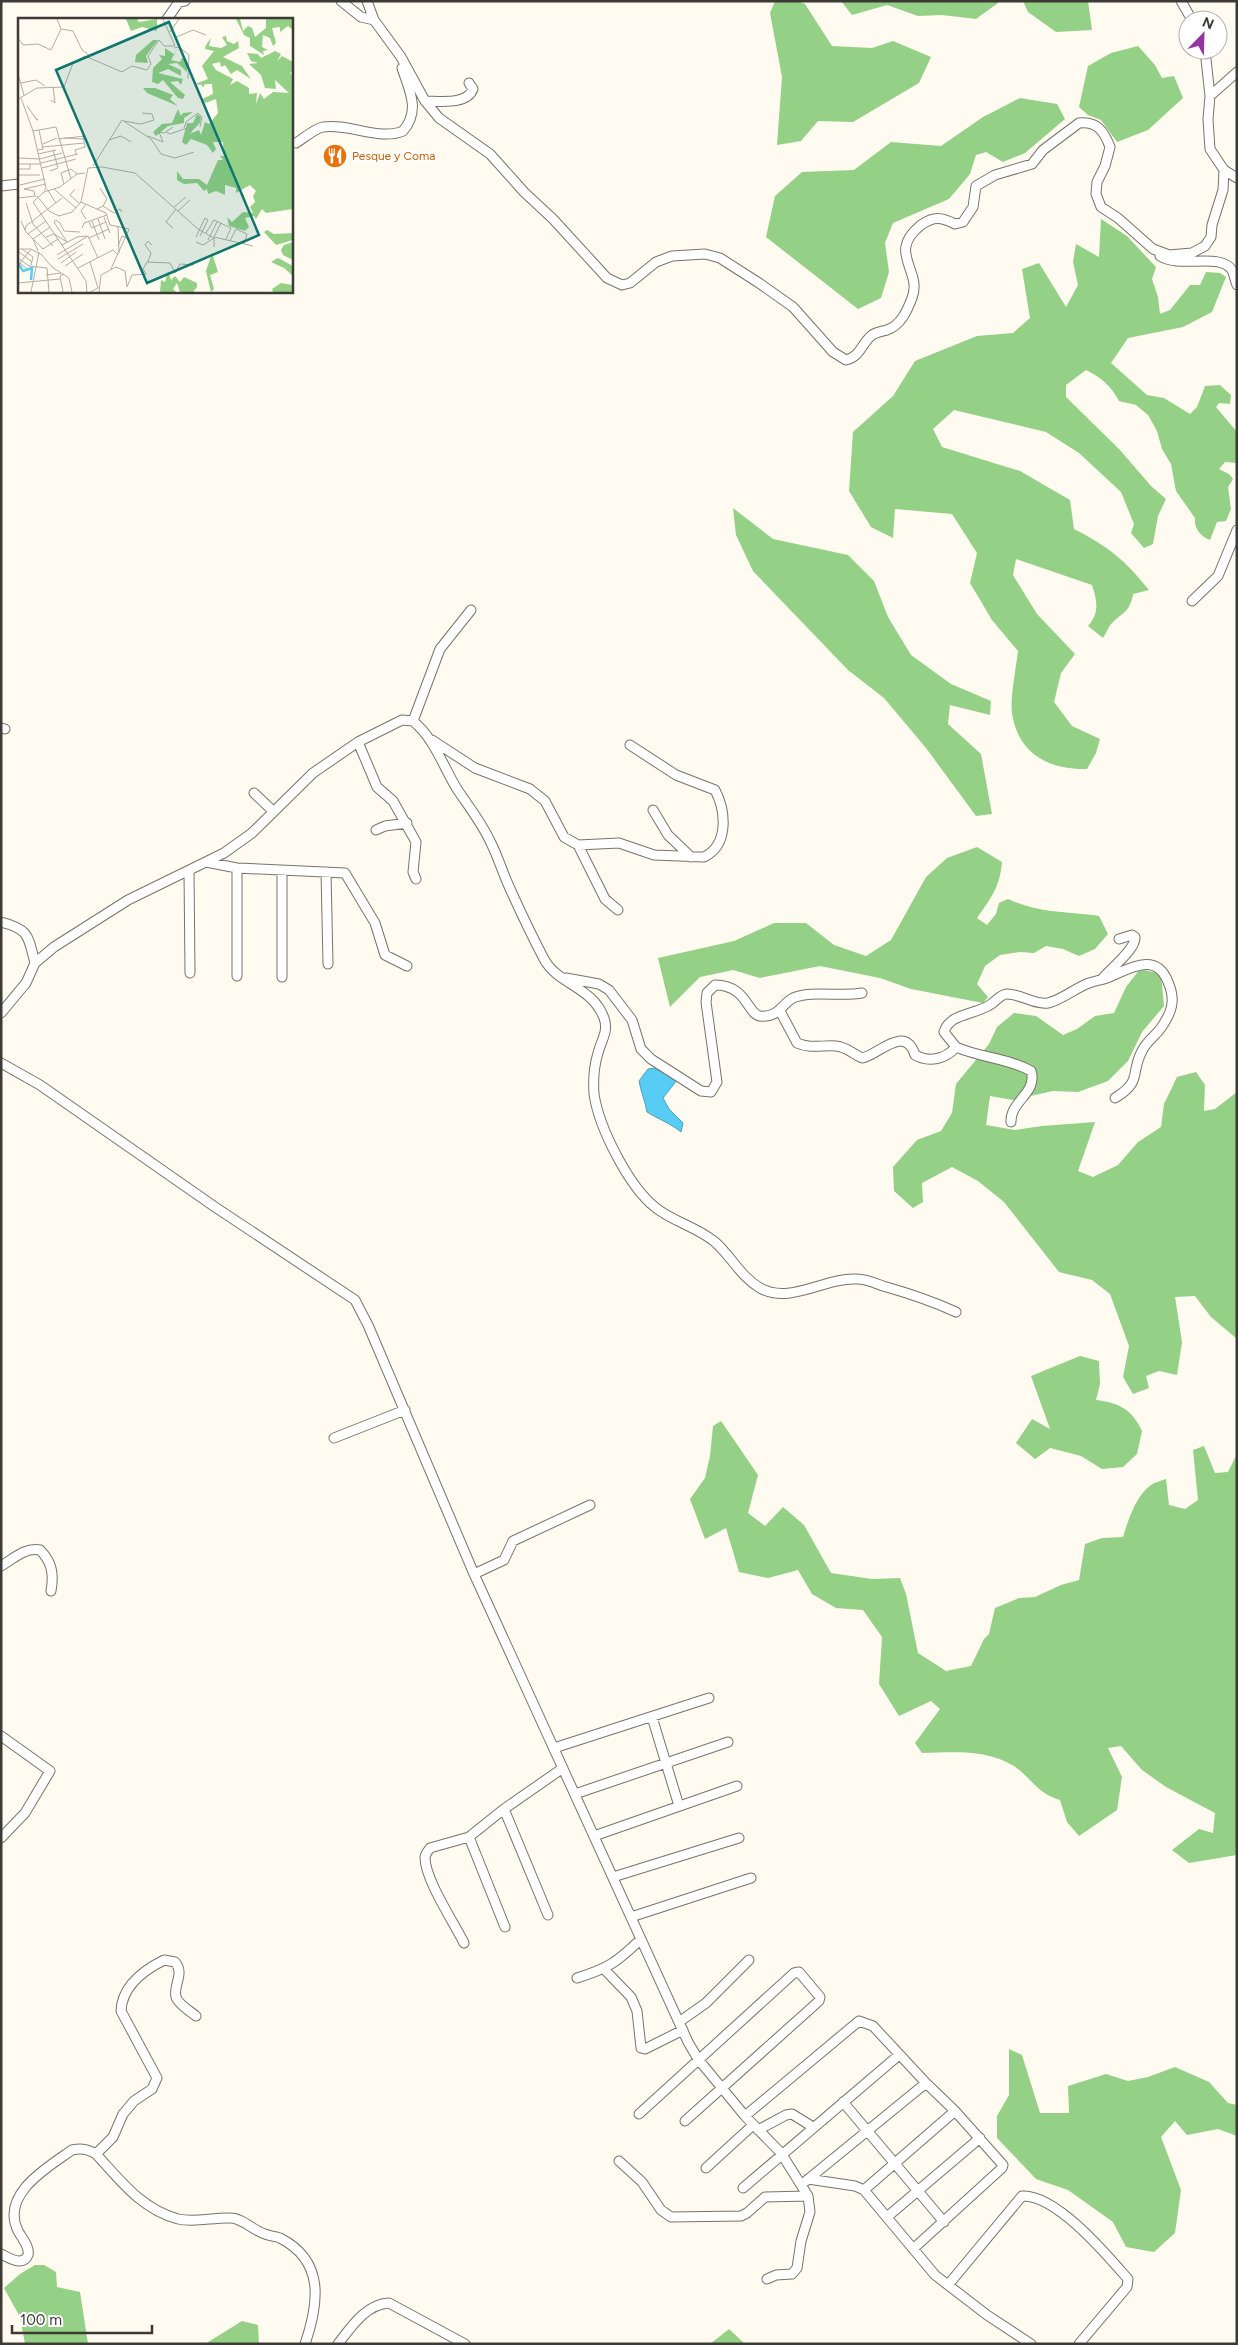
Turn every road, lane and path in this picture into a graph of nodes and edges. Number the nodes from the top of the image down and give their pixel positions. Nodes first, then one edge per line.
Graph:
1 (185, 1) edge
2 (341, 1) edge
3 (367, 1) edge
4 (168, 18) edge
5 (374, 20) junction
6 (401, 57) junction
7 (1206, 60) edge
8 (1237, 72) edge
9 (469, 83) dead end
10 (1210, 96) junction
11 (425, 101) junction
12 (296, 143) dead end
13 (1224, 170) junction
14 (1237, 178) edge
15 (18, 184) edge
16 (1, 186) edge
17 (1154, 249) junction
18 (1237, 285) edge
19 (1237, 530) edge
20 (1192, 601) dead end
21 (471, 610) dead end
22 (413, 721) junction
23 (430, 739) junction
24 (358, 742) junction
25 (630, 745) dead end
26 (254, 793) dead end
27 (653, 810) dead end
28 (273, 811) junction
29 (407, 823) junction
30 (376, 830) dead end
31 (578, 845) junction
32 (691, 857) junction
33 (206, 862) junction
34 (237, 868) junction
35 (189, 871) junction
36 (282, 871) junction
37 (326, 872) junction
38 (416, 878) dead end
39 (618, 910) dead end
40 (1, 922) edge
41 (1119, 939) dead end
42 (35, 963) junction
43 (328, 964) dead end
44 (407, 966) dead end
45 (190, 973) dead end
46 (237, 976) dead end
47 (282, 977) dead end
48 (563, 978) junction
49 (1102, 979) junction
50 (862, 994) dead end
51 (780, 1011) junction
52 (1, 1013) edge
53 (956, 1047) junction
54 (1, 1063) edge
55 (1115, 1098) dead end
56 (1011, 1122) dead end
57 (956, 1312) dead end
58 (405, 1410) junction
59 (334, 1438) dead end
60 (590, 1505) dead end
61 (1, 1566) edge
62 (474, 1574) junction
63 (51, 1591) dead end
64 (709, 1698) dead end
65 (652, 1717) junction
66 (1, 1736) edge
67 (728, 1742) dead end
68 (554, 1748) junction
69 (667, 1763) junction
70 (563, 1768) junction
71 (737, 1786) dead end
72 (575, 1794) junction
73 (679, 1806) junction
74 (504, 1809) junction
75 (594, 1836) junction
76 (469, 1837) junction
77 (1, 1838) edge
78 (738, 1838) dead end
79 (613, 1877) junction
80 (750, 1878) dead end
81 (548, 1915) dead end
82 (631, 1917) junction
83 (505, 1927) dead end
84 (641, 1939) junction
85 (464, 1943) dead end
86 (749, 1960) dead end
87 (604, 1969) junction
88 (577, 1978) dead end
89 (196, 2016) dead end
90 (681, 2026) junction
91 (899, 2055) junction
92 (698, 2059) junction
93 (926, 2083) junction
94 (723, 2088) junction
95 (843, 2102) junction
96 (955, 2111) junction
97 (639, 2114) dead end
98 (745, 2116) junction
99 (685, 2121) dead end
100 (755, 2128) junction
101 (812, 2128) junction
102 (868, 2132) junction
103 (980, 2138) junction
104 (96, 2154) junction
105 (782, 2154) junction
106 (620, 2162) dead end
107 (894, 2164) junction
108 (706, 2168) dead end
109 (805, 2181) junction
110 (742, 2188) dead end
111 (864, 2190) junction
112 (918, 2191) junction
113 (808, 2196) junction
114 (887, 2217) junction
115 (944, 2222) junction
116 (913, 2249) junction
117 (1, 2254) edge
118 (767, 2279) dead end
119 (948, 2285) junction
120 (306, 2344) edge
121 (338, 2344) edge
122 (465, 2344) edge
123 (1031, 2344) edge
124 (1079, 2344) edge

1 - 4 street
2 - 5 street
3 - 5 street
5 - 6 street
6 - 11 street
6 - 12 street
7 - 10 street
8 - 10 street
9 - 11 street
10 - 13 street
11 - 17 street
13 - 14 street
13 - 17 street
15 - 16 street
17 - 18 street
19 - 20 street
21 - 22 street
22 - 23 street
22 - 24 street
23 - 31 street
23 - 48 street
24 - 28 street
24 - 29 street
25 - 32 street
26 - 28 street
27 - 32 street
28 - 33 street
29 - 30 street
29 - 38 street
31 - 32 street
31 - 39 street
33 - 34 street
33 - 35 street
34 - 36 street
34 - 46 street
35 - 42 street
35 - 45 street
36 - 37 street
36 - 47 street
37 - 43 street
37 - 44 street
40 - 42 street
41 - 49 street
42 - 52 street
48 - 51 street
48 - 57 street
49 - 53 street
49 - 55 street
50 - 51 street
51 - 53 street
53 - 56 street
54 - 58 street
58 - 59 street
58 - 62 street
60 - 62 street
61 - 63 street
62 - 68 street
64 - 65 street
65 - 68 street
65 - 69 street
66 - 77 street
67 - 69 street
68 - 70 street
69 - 72 street
69 - 73 street
70 - 72 street
70 - 74 street
71 - 73 street
72 - 75 street
73 - 75 street
74 - 76 street
74 - 81 street
75 - 79 street
76 - 83 street
76 - 85 street
78 - 79 street
79 - 82 street
80 - 82 street
82 - 84 street
84 - 87 street
84 - 90 street
86 - 90 street
87 - 88 street
87 - 90 street
89 - 104 street
90 - 92 street
91 - 93 street
91 - 95 street
91 - 98 street
92 - 94 street
92 - 94 street
92 - 97 street
93 - 96 street
93 - 102 street
94 - 98 street
94 - 99 street
95 - 101 street
95 - 102 street
96 - 103 street
96 - 107 street
98 - 100 street
100 - 101 street
100 - 105 street
100 - 108 street
101 - 105 street
102 - 107 street
102 - 109 street
103 - 112 street
103 - 115 street
104 - 117 street
104 - 120 street
105 - 109 street
105 - 110 street
106 - 113 street
107 - 111 street
107 - 112 street
109 - 111 street
109 - 113 street
111 - 114 street
112 - 114 street
112 - 115 street
113 - 118 street
114 - 116 street
115 - 116 street
116 - 119 street
119 - 123 street
119 - 124 street
121 - 122 street

